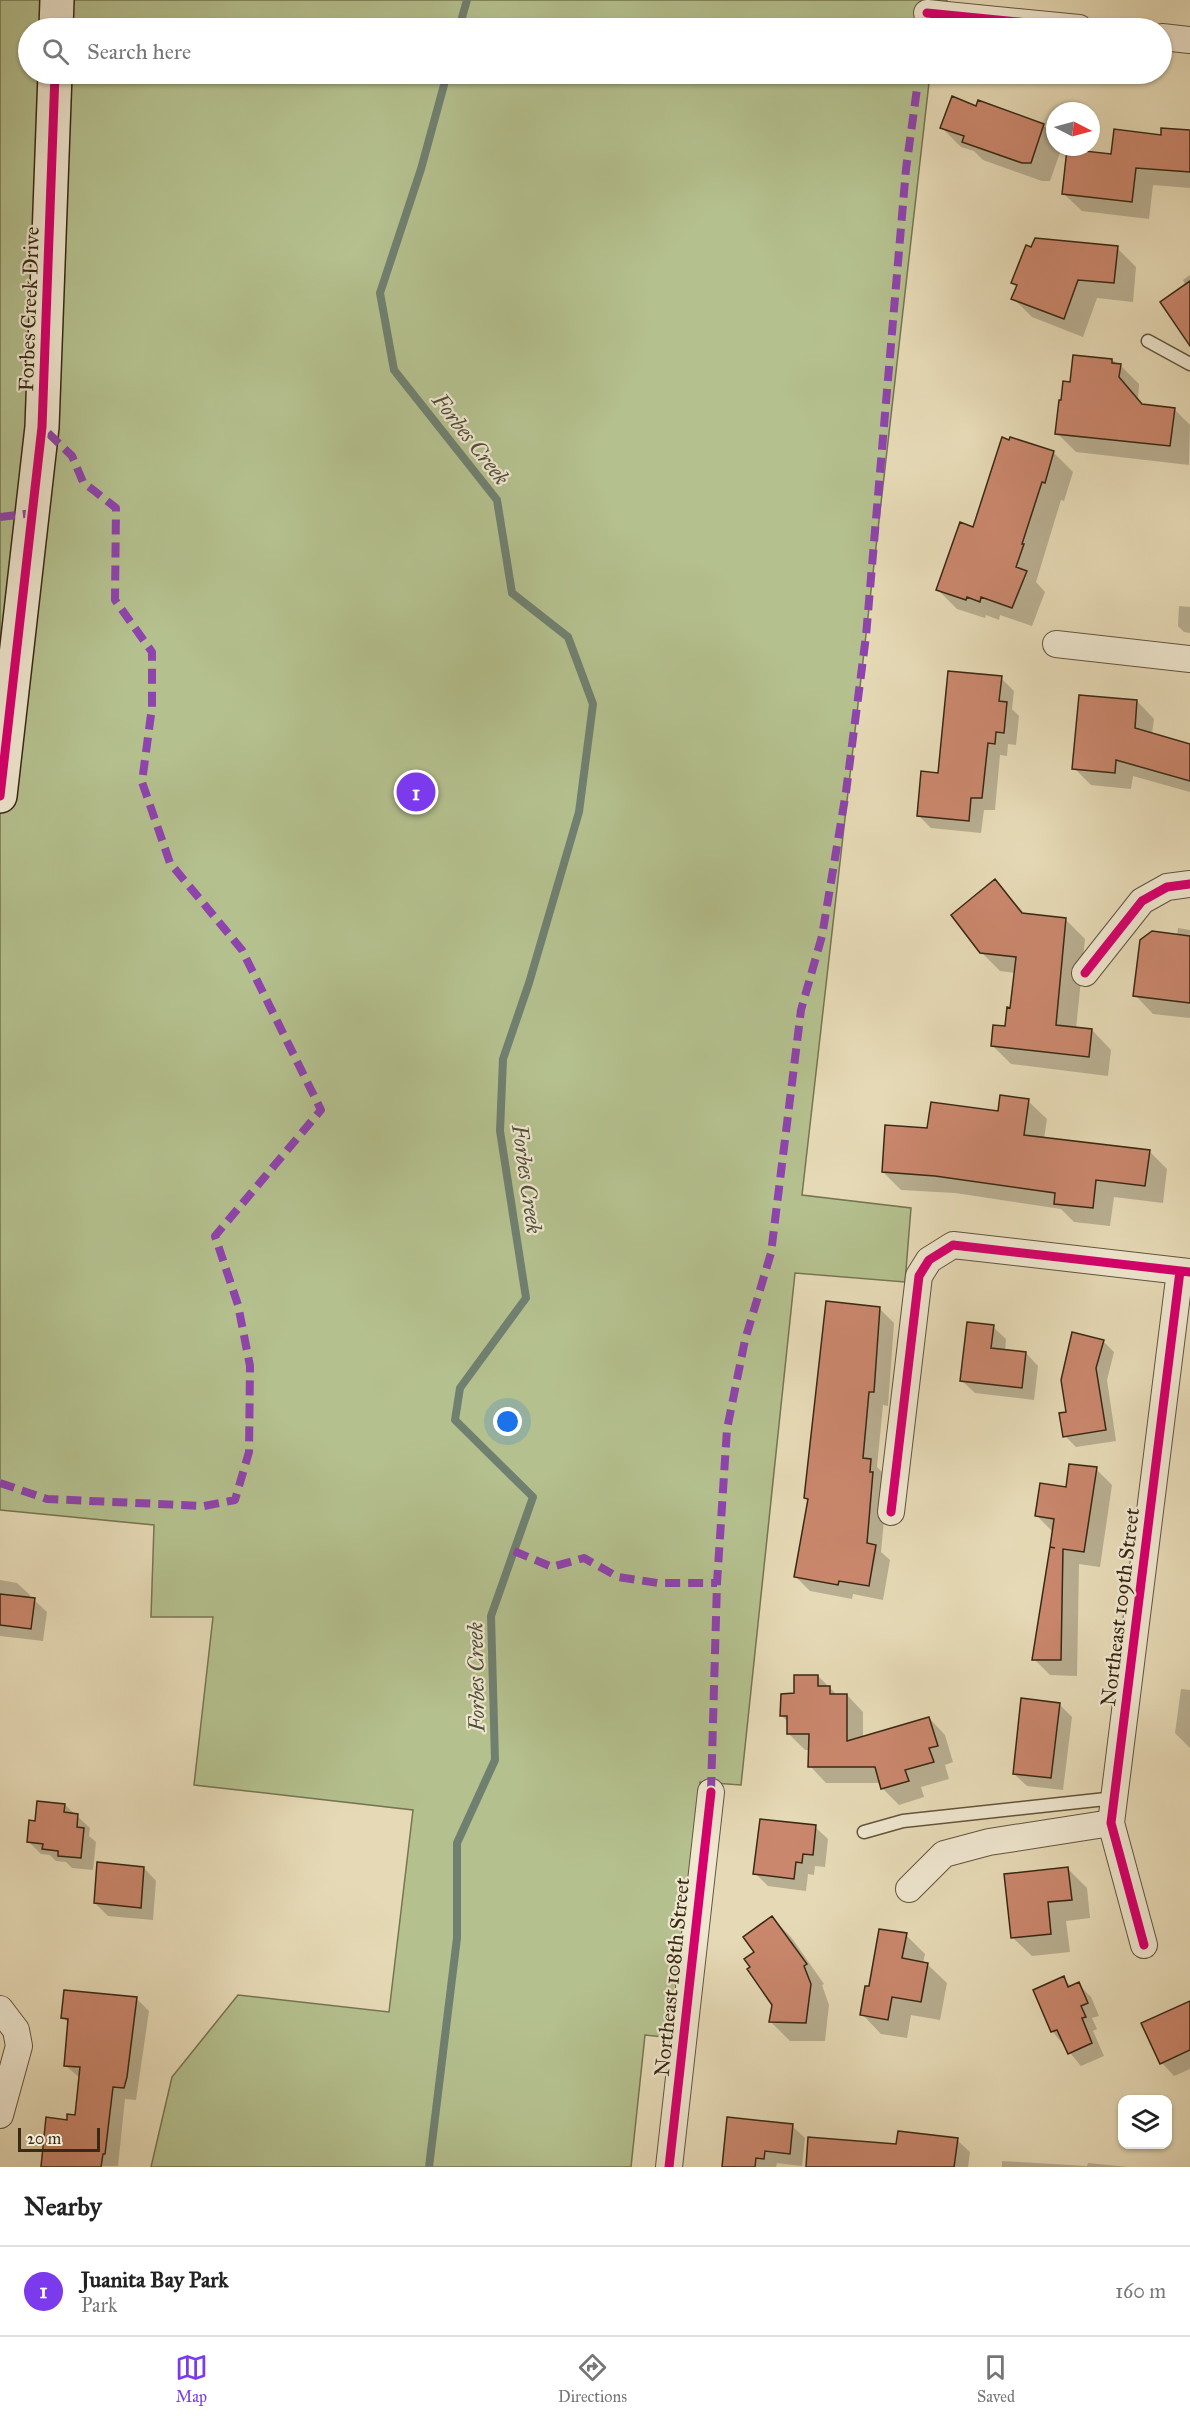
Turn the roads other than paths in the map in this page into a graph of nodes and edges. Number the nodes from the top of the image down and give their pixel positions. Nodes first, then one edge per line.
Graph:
1 (57, 0) edge
2 (927, 13) dead end
3 (56, 18) edge
4 (978, 18) edge
5 (1172, 38) edge
6 (1190, 40) edge
7 (55, 84) edge
8 (1148, 341) dead end
9 (1190, 364) edge
10 (1056, 644) dead end
11 (1190, 659) edge
12 (0, 796) edge
13 (1190, 885) edge
14 (1085, 973) dead end
15 (1185, 1271) edge
16 (891, 1512) dead end
17 (711, 1792) dead end
18 (1113, 1811) junction
19 (864, 1832) dead end
20 (909, 1889) dead end
21 (1144, 1944) dead end
22 (0, 2009) edge
23 (0, 2115) edge
24 (669, 2167) edge

1 - 3 street
2 - 4 street
5 - 6 street
7 - 12 street, Forbes Creek Drive
8 - 9 lane
10 - 11 street
13 - 14 street
15 - 16 street
15 - 18 street, Northeast 109th Street
17 - 24 street, Northeast 108th Street
18 - 19 lane
18 - 20 street
18 - 21 street, Northeast 109th Street
22 - 23 street

